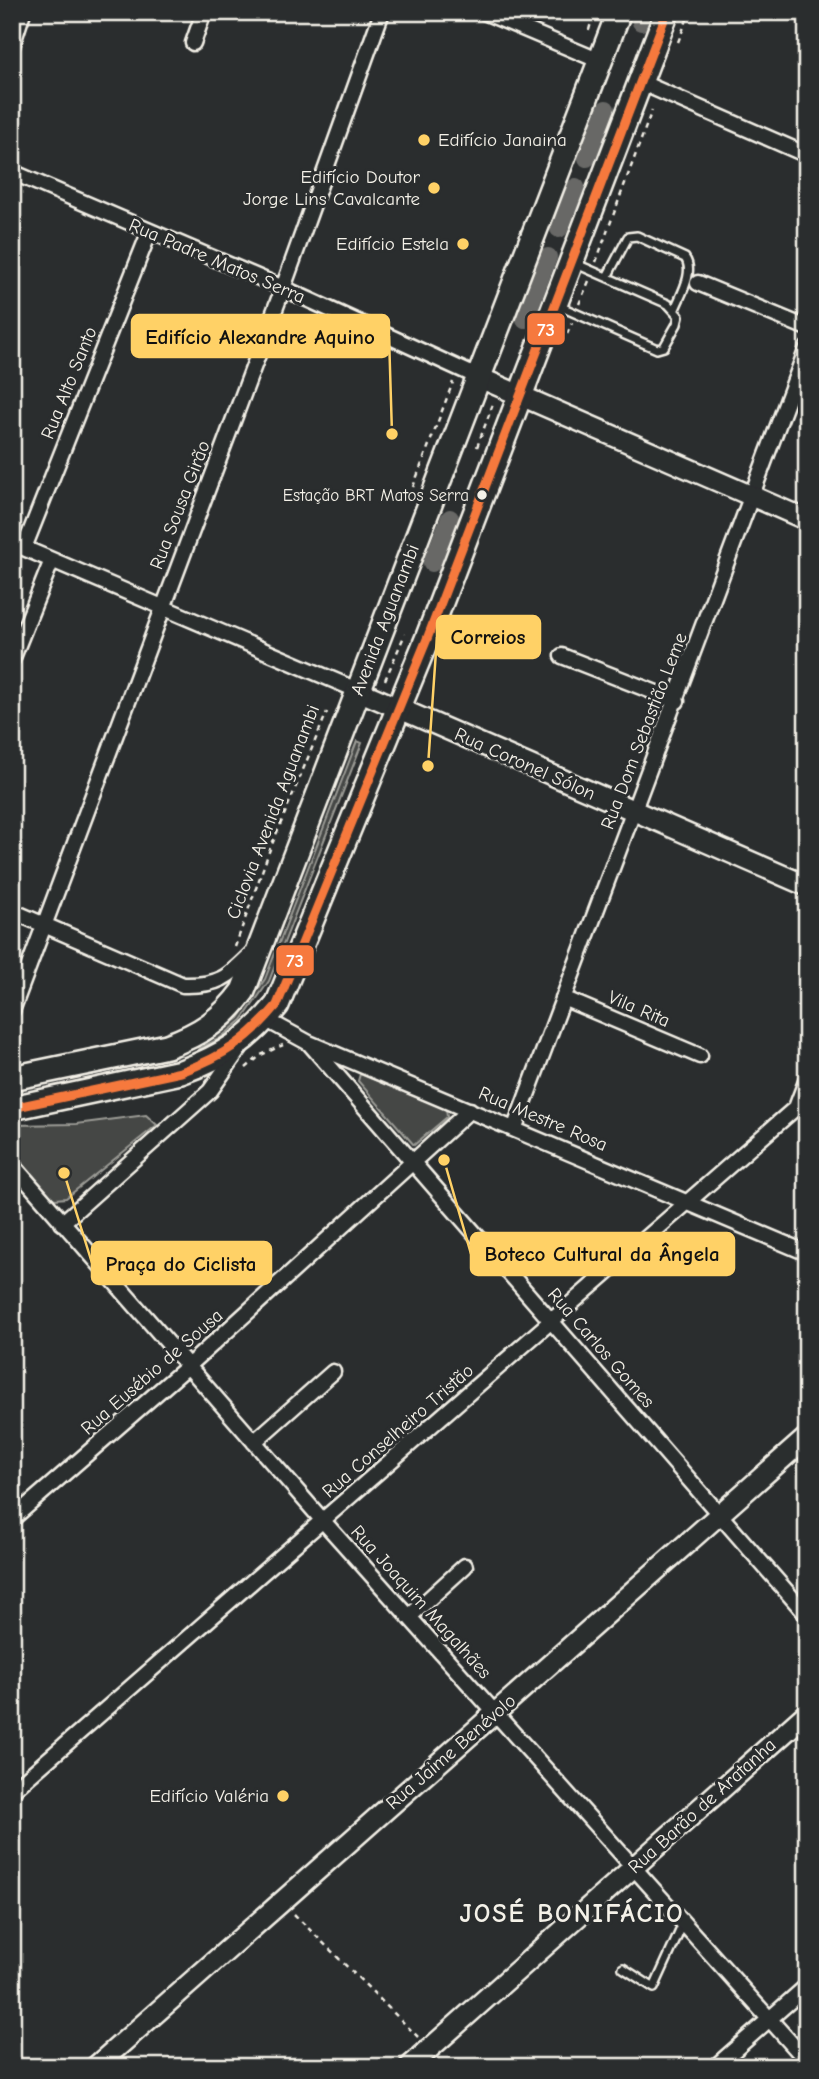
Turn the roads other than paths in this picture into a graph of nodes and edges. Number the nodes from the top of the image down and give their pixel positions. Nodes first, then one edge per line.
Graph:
1 (23, 12) edge
2 (204, 12) edge
3 (382, 12) edge
4 (484, 12) edge
5 (619, 12) edge
6 (667, 12) edge
7 (14, 36) edge
8 (192, 43) dead end
9 (600, 61) junction
10 (640, 82) junction
11 (807, 155) edge
12 (12, 172) edge
13 (149, 233) junction
14 (571, 262) junction
15 (607, 277) junction
16 (698, 283) dead end
17 (283, 288) junction
18 (565, 309) junction
19 (675, 309) junction
20 (807, 328) edge
21 (807, 348) edge
22 (478, 377) junction
23 (520, 396) junction
24 (751, 497) junction
25 (807, 520) edge
26 (18, 546) edge
27 (52, 560) junction
28 (162, 605) junction
29 (562, 656) dead end
30 (12, 660) edge
31 (359, 691) junction
32 (677, 701) junction
33 (397, 708) junction
34 (634, 812) junction
35 (807, 886) edge
36 (12, 911) edge
37 (43, 924) junction
38 (248, 944) junction
39 (564, 998) junction
40 (12, 1011) edge
41 (265, 1020) junction
42 (245, 1041) junction
43 (309, 1043) junction
44 (700, 1056) dead end
45 (12, 1078) edge
46 (807, 1079) edge
47 (802, 1102) edge
48 (12, 1108) edge
49 (470, 1110) junction
50 (515, 1127) junction
51 (414, 1163) junction
52 (12, 1164) edge
53 (690, 1203) junction
54 (62, 1223) junction
55 (807, 1253) edge
56 (552, 1322) junction
57 (189, 1366) junction
58 (333, 1372) dead end
59 (807, 1437) edge
60 (254, 1442) junction
61 (720, 1514) junction
62 (12, 1519) edge
63 (324, 1522) junction
64 (465, 1566) dead end
65 (807, 1615) edge
66 (409, 1616) junction
67 (807, 1713) edge
68 (495, 1714) junction
69 (12, 1791) edge
70 (633, 1868) junction
71 (684, 1924) junction
72 (623, 1968) dead end
73 (807, 1986) edge
74 (769, 2020) junction
75 (807, 2061) edge
76 (95, 2067) edge
77 (409, 2067) edge
78 (715, 2067) edge

1 - 7 street
2 - 8 street
3 - 17 street, Rua Sousa Girão
4 - 9 street
5 - 9 main road, Avenida Aguanambi
6 - 10 main road
9 - 22 main road, Avenida Aguanambi
10 - 11 street
10 - 14 main road
12 - 13 street, Rua Padre Matos Serra
13 - 17 street, Rua Padre Matos Serra
13 - 26 street, Rua Alto Santo
14 - 15 lane
14 - 18 main road
15 - 19 lane
15 - 19 lane
16 - 20 street
17 - 22 street, Rua Padre Matos Serra
17 - 28 street, Rua Sousa Girão
18 - 19 lane
18 - 23 main road
21 - 24 street, Rua Dom Sebastião Leme
22 - 23 street, Rua Padre Matos Serra
22 - 31 main road, Avenida Aguanambi
23 - 24 street, Rua Padre Matos Serra
23 - 33 main road
24 - 25 street, Rua Padre Matos Serra
24 - 32 street, Rua Dom Sebastião Leme
26 - 27 street, Rua Coronel Sólon
27 - 28 street, Rua Coronel Sólon
27 - 30 street
28 - 31 street, Rua Coronel Sólon
28 - 37 street, Rua Sousa Girão
29 - 32 street
31 - 33 street, Rua Coronel Sólon
31 - 38 main road, Avenida Aguanambi
32 - 34 street, Rua Dom Sebastião Leme
33 - 34 street, Rua Coronel Sólon
33 - 41 main road
34 - 35 street, Rua Coronel Sólon
34 - 39 street, Rua Dom Sebastião Leme
36 - 37 street
37 - 38 street
37 - 40 street, Rua Sousa Girão
38 - 45 main road, Avenida Aguanambi
39 - 44 street, Vila Rita
39 - 50 street, Rua Dom Sebastião Leme
41 - 42 main road
41 - 43 street, Rua Mestre Rosa
42 - 48 main road
42 - 54 street
43 - 49 street, Rua Mestre Rosa
43 - 51 street, Rua Carlos Gomes
46 - 47 street
47 - 53 street, Rua Conselheiro Tristão
49 - 50 street, Rua Mestre Rosa
49 - 51 street, Rua Eusébio de Sousa
50 - 53 street, Rua Mestre Rosa
51 - 56 street, Rua Carlos Gomes
51 - 57 street, Rua Eusébio de Sousa
52 - 54 street, Rua Joaquim Magalhães
53 - 55 street, Rua Mestre Rosa
53 - 56 street, Rua Conselheiro Tristão
54 - 57 street, Rua Joaquim Magalhães
56 - 61 street, Rua Carlos Gomes
56 - 63 street, Rua Conselheiro Tristão
57 - 60 street, Rua Joaquim Magalhães
57 - 62 street, Rua Eusébio de Sousa
58 - 60 street
59 - 61 street, Rua Jaime Benévolo
60 - 63 street, Rua Joaquim Magalhães
61 - 65 street, Rua Carlos Gomes
61 - 68 street, Rua Jaime Benévolo
63 - 66 street, Rua Joaquim Magalhães
63 - 69 street, Rua Conselheiro Tristão
64 - 66 street
66 - 68 street, Rua Joaquim Magalhães
67 - 70 street, Rua Barão de Aratanha
68 - 70 street, Rua Joaquim Magalhães
68 - 76 street, Rua Jaime Benévolo
70 - 71 street, Rua Joaquim Magalhães
70 - 77 street, Rua Barão de Aratanha
71 - 72 lane
71 - 74 street, Rua Joaquim Magalhães
73 - 74 street
74 - 75 street, Rua Joaquim Magalhães
74 - 78 street

